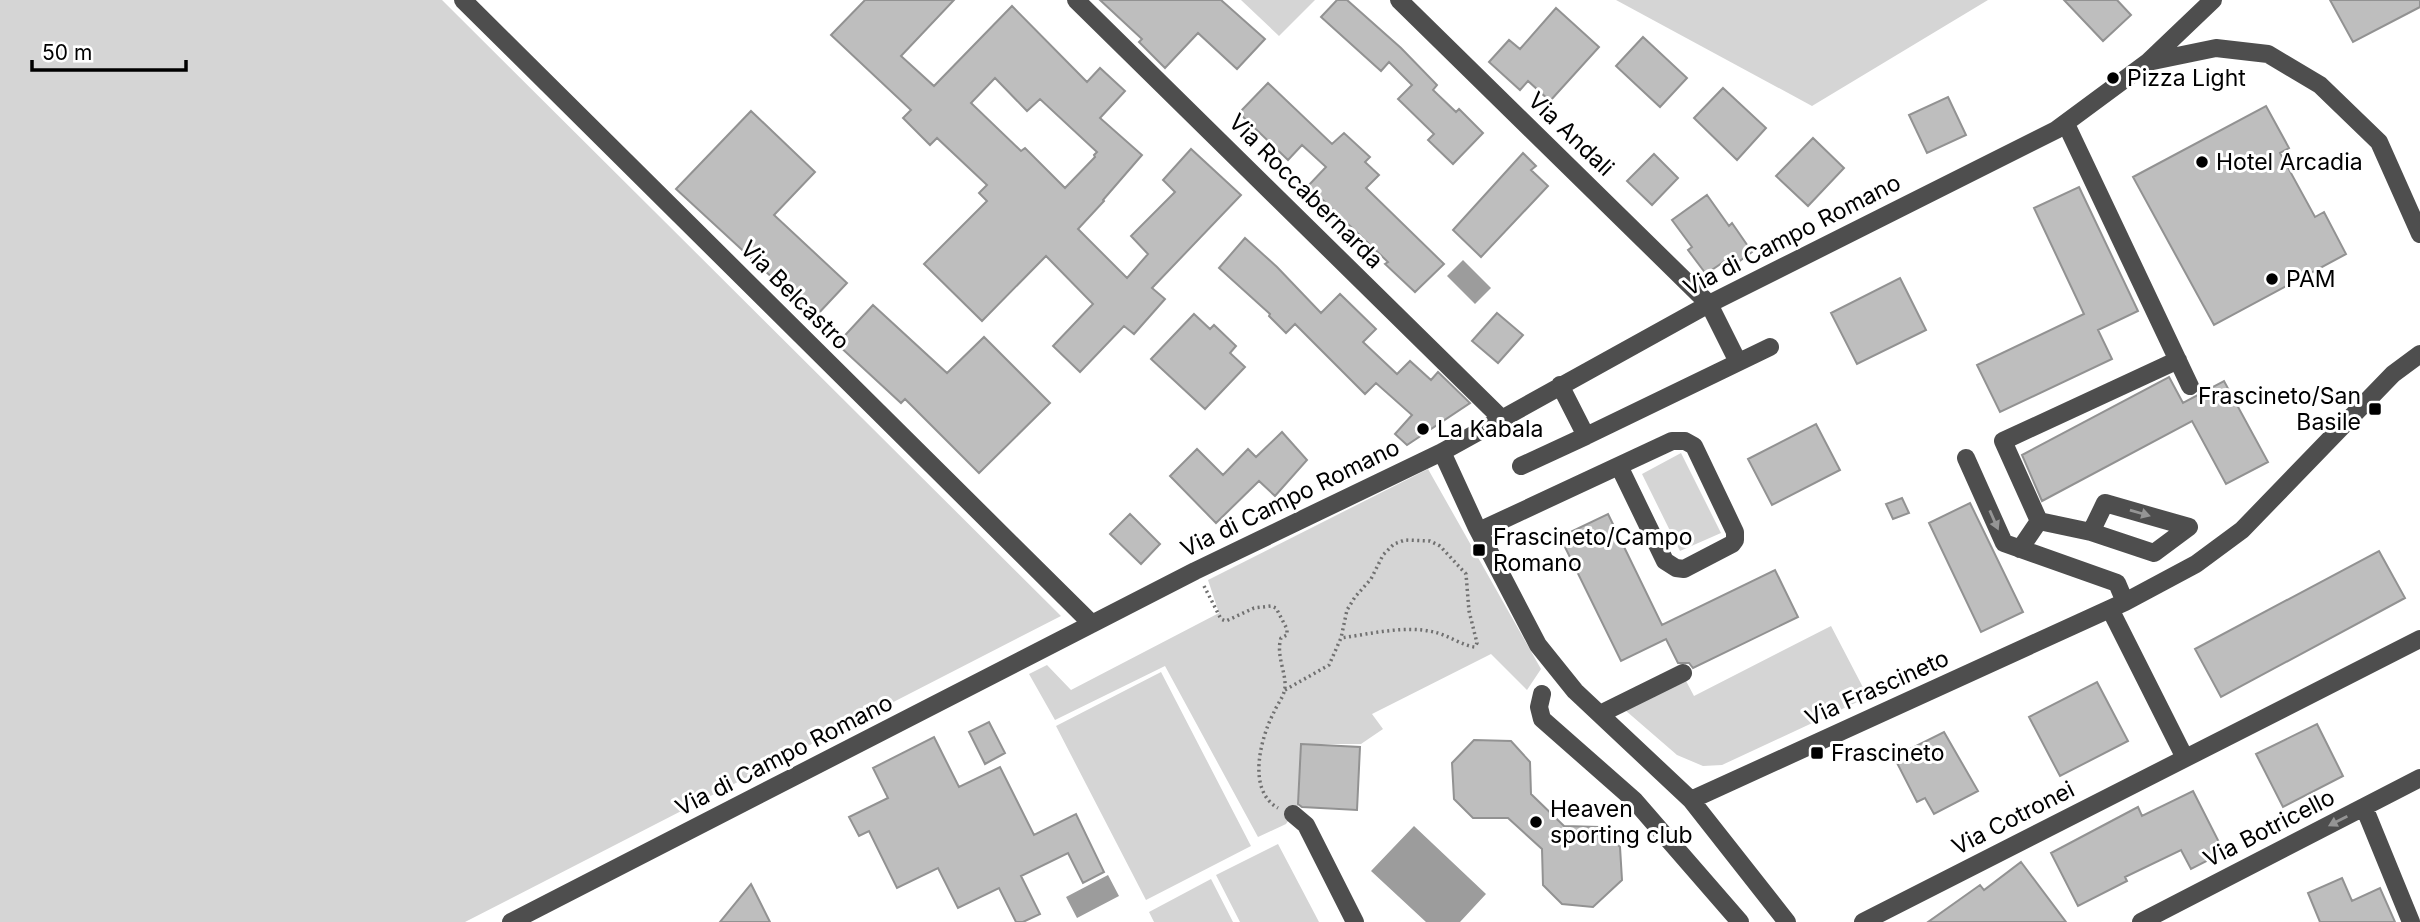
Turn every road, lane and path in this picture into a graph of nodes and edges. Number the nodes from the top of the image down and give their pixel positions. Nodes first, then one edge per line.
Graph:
1 (463, 0) edge
2 (1076, 0) edge
3 (1399, 0) edge
4 (2213, 0) edge
5 (2148, 62) junction
6 (2066, 124) junction
7 (2420, 234) edge
8 (1709, 304) junction
9 (1770, 347) dead end
10 (2420, 354) edge
11 (2178, 360) junction
12 (1738, 362) junction
13 (1560, 386) junction
14 (2190, 386) dead end
15 (1501, 418) junction
16 (1586, 436) junction
17 (1442, 452) junction
18 (1966, 458) dead end
19 (1521, 467) dead end
20 (1619, 467) junction
21 (2039, 521) junction
22 (1479, 531) junction
23 (2091, 532) junction
24 (2020, 549) junction
25 (2154, 553) junction
26 (1195, 571) junction
27 (2176, 576) junction
28 (2118, 606) junction
29 (1092, 624) junction
30 (1341, 638) junction
31 (2420, 639) edge
32 (1683, 673) dead end
33 (1285, 690) junction
34 (1542, 694) dead end
35 (1600, 714) junction
36 (2185, 758) junction
37 (2420, 778) edge
38 (1691, 800) junction
39 (2364, 807) junction
40 (1293, 814) joint
41 (511, 922) edge
42 (1355, 922) edge
43 (1740, 922) edge
44 (1787, 922) edge
45 (1863, 922) edge
46 (2141, 922) edge
47 (2411, 922) edge

1 - 29 street, Via Belcastro
2 - 15 street, Via Roccabernarda
3 - 8 street, Via Andali
4 - 5 street, Via di Campo Romano
5 - 6 street, Via di Campo Romano
5 - 7 street
6 - 8 street, Via di Campo Romano
6 - 11 street
8 - 12 street, Via Andali
8 - 13 street, Via di Campo Romano
9 - 12 street
10 - 27 street, Via Frascineto
11 - 14 street
11 - 21 street
12 - 16 street
13 - 15 street, Via di Campo Romano
13 - 16 street
15 - 17 street, Via di Campo Romano
16 - 19 street
17 - 22 street
17 - 26 street, Via di Campo Romano
18 -> 24 street
20 - 20 street
20 - 22 street
21 - 23 street
21 - 24 street
22 - 35 street
23 - 25 street
23 -> 25 street
24 - 28 street
25 - 27 street
26 - 29 street, Via di Campo Romano
26 - 33 path
27 - 28 street, Via Frascineto
28 - 36 street
28 - 38 street, Via Frascineto
29 - 41 street, Via di Campo Romano
30 - 30 path
30 - 33 path
31 - 36 street, Via Cotronei
32 - 35 street
33 - 40 path
34 - 43 street
35 - 38 street
36 - 45 street, Via Cotronei
37 - 39 street, Via Botricello
38 - 44 street
39 -> 46 street, Via Botricello
39 - 47 street
40 - 42 street

